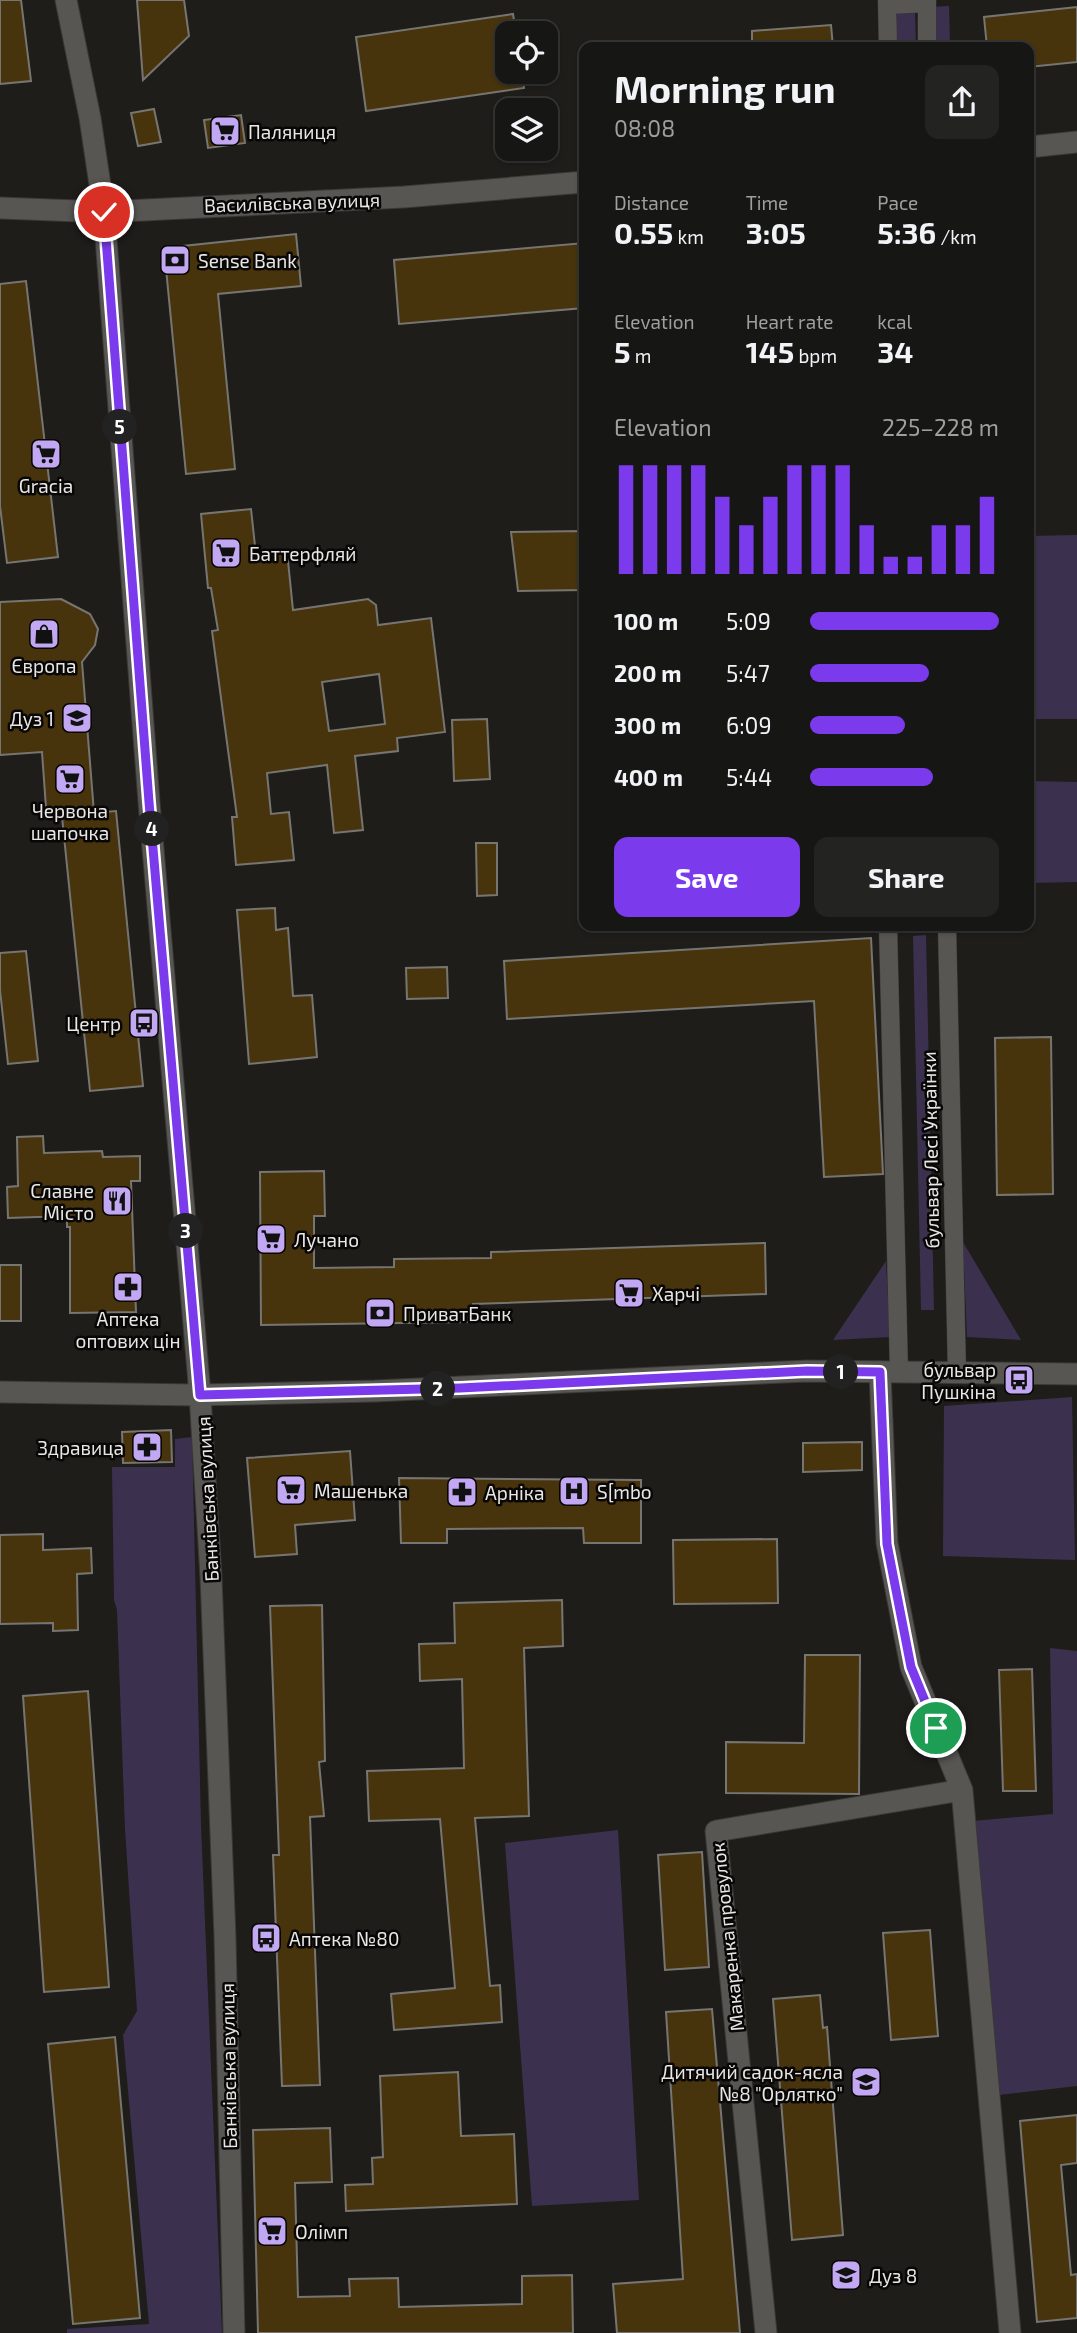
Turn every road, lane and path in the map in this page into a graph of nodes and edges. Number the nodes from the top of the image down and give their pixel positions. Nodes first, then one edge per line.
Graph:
1 (66, 0) edge
2 (887, 2) edge
3 (927, 2) edge
4 (888, 42) edge
5 (927, 42) edge
6 (1077, 142) edge
7 (1034, 146) edge
8 (579, 183) edge
9 (0, 208) edge
10 (104, 212) junction
11 (888, 931) edge
12 (947, 931) edge
13 (890, 1372) junction
14 (957, 1373) junction
15 (1077, 1374) edge
16 (0, 1392) edge
17 (200, 1395) junction
18 (962, 1790) junction
19 (234, 2333) edge
20 (766, 2333) edge
21 (1010, 2333) edge

1 - 10 street, Банківська вулиця
2 - 3 street
2 - 4 street
3 - 5 street
6 - 7 street
8 - 10 street, Василівська вулиця
9 - 10 street, Василівська вулиця
10 - 17 street, Банківська вулиця
11 - 13 street, бульвар Лесі Українки
12 - 14 street, бульвар Лесі Українки
13 - 14 street
13 - 17 street
13 - 18 street
14 - 15 street
16 - 17 street
17 - 19 street, Банківська вулиця
18 - 20 street, Макаренка провулок
18 - 21 street

